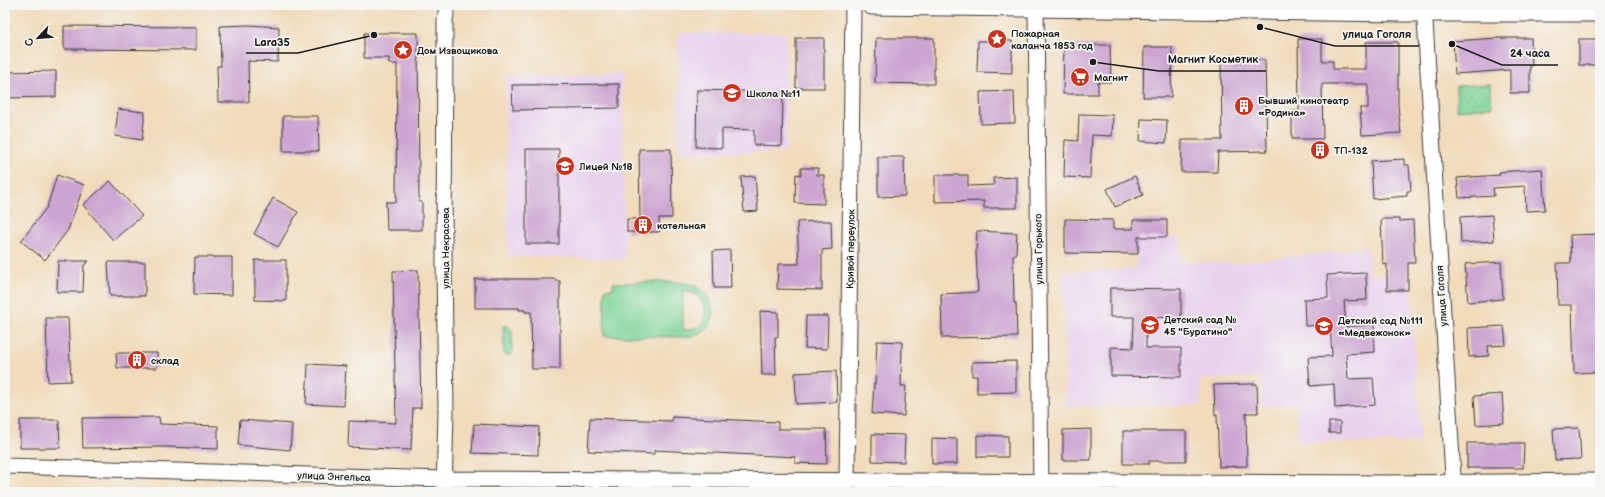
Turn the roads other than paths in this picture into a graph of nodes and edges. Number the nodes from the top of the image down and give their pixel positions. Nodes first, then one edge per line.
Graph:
1 (446, 5) edge
2 (853, 5) edge
3 (872, 5) edge
4 (1036, 6) edge
5 (1424, 8) edge
6 (1600, 12) edge
7 (5, 466) edge
8 (1600, 481) edge
9 (444, 486) edge
10 (844, 487) edge
11 (1041, 487) edge
12 (1453, 488) edge

1 - 9 street, улица Некрасова
2 - 10 street, Кривой переулок
3 - 4 main road
4 - 5 main road
4 - 11 street, улица Горького
5 - 6 main road
5 - 12 street, улица Гоголя
7 - 9 street, улица Энгельса
8 - 12 street, улица Энгельса
9 - 10 street, улица Энгельса
10 - 11 street, улица Энгельса
11 - 12 street, улица Энгельса

